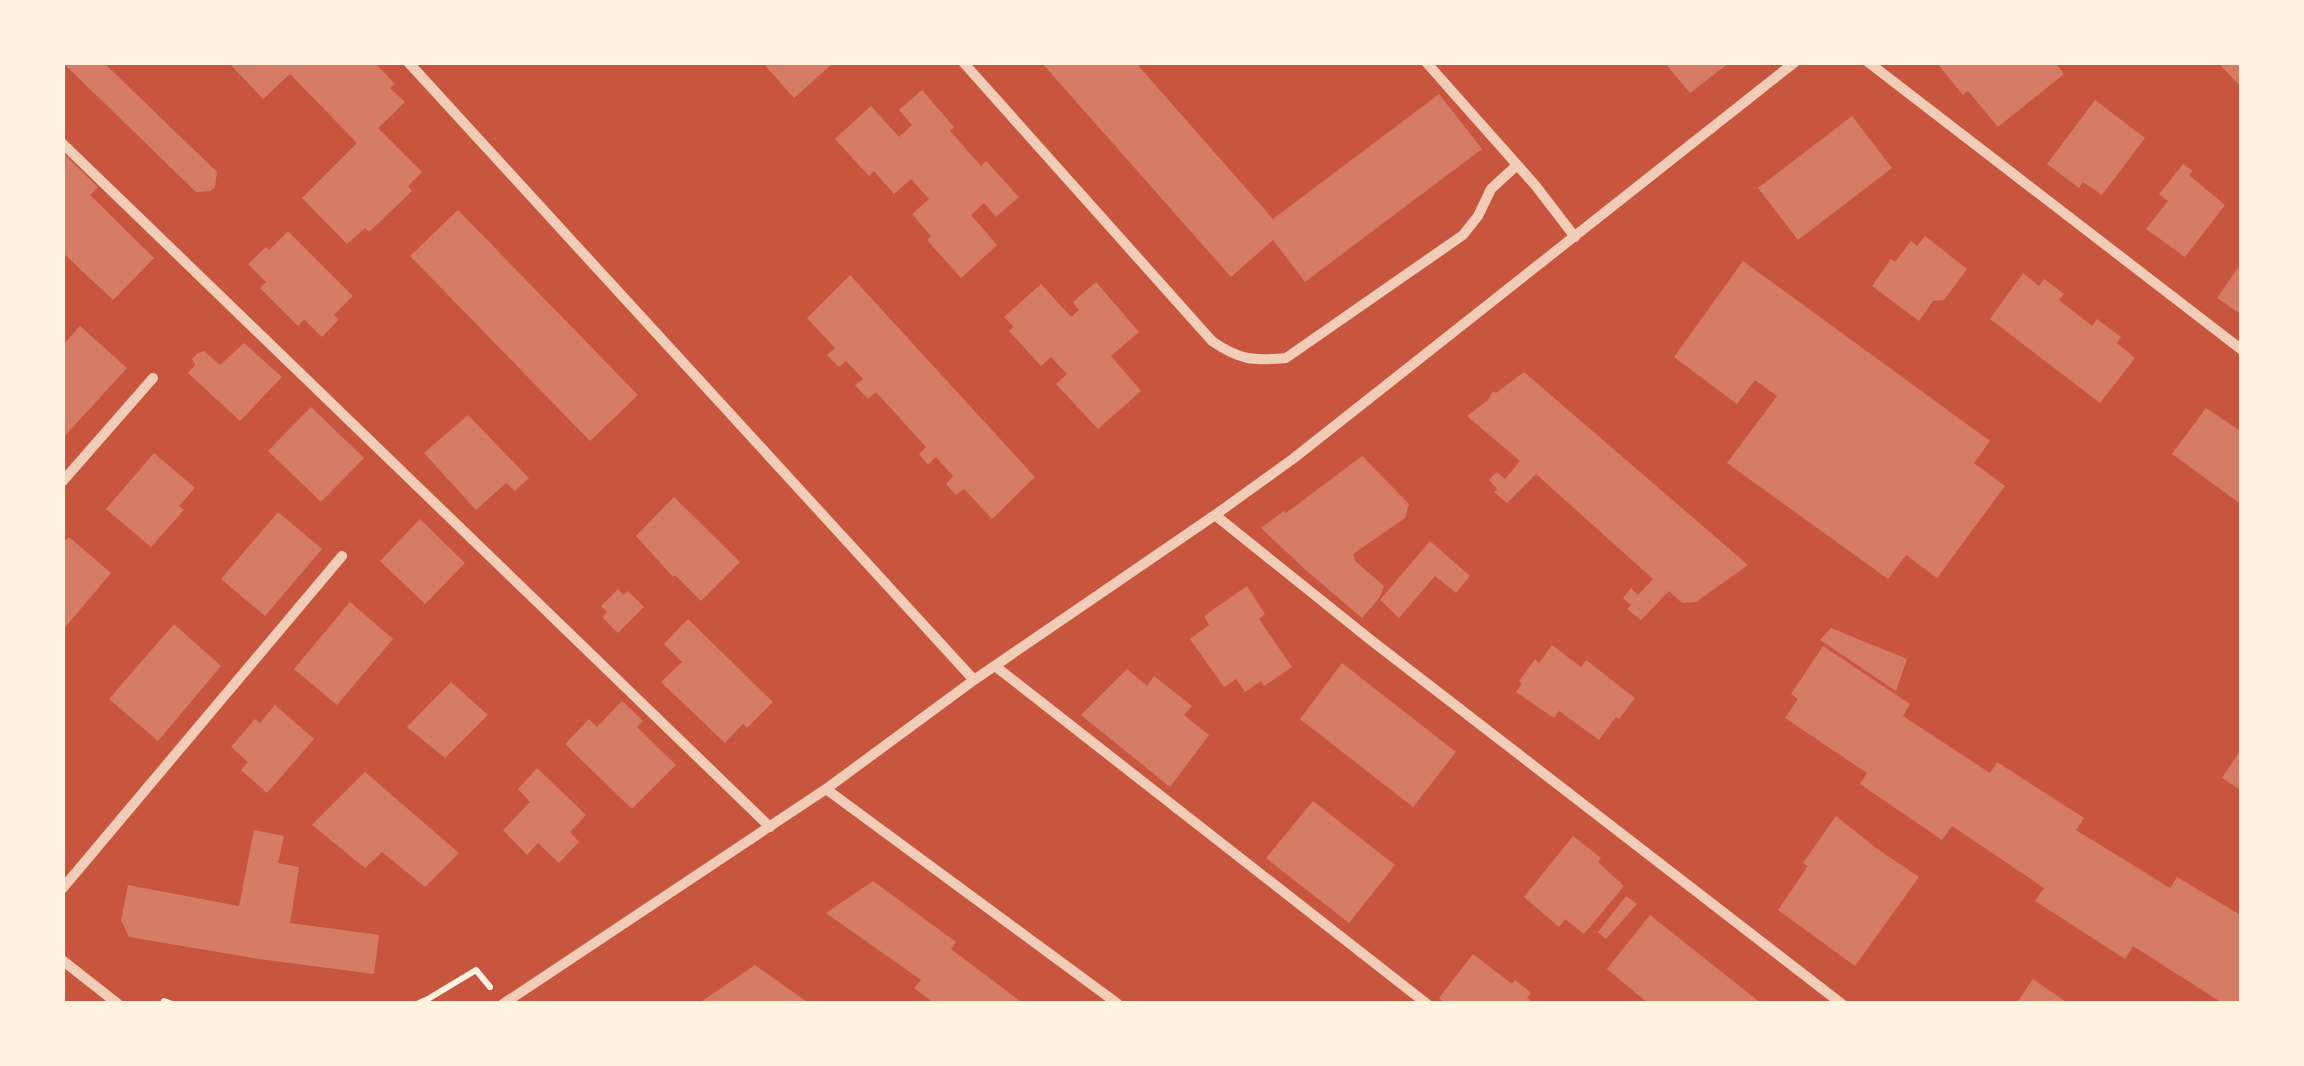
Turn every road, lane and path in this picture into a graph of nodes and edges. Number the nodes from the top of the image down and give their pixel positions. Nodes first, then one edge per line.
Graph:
1 (408, 62) edge
2 (962, 62) edge
3 (1426, 62) edge
4 (1796, 62) edge
5 (1868, 62) edge
6 (62, 144) edge
7 (1517, 165) junction
8 (1575, 237) junction
9 (2242, 350) edge
10 (153, 378) dead end
11 (62, 482) edge
12 (1216, 516) junction
13 (342, 556) dead end
14 (995, 666) junction
15 (974, 680) junction
16 (826, 789) junction
17 (770, 827) junction
18 (62, 889) edge
19 (62, 960) edge
20 (504, 1003) edge
21 (118, 1004) edge
22 (162, 1004) edge
23 (172, 1004) edge
24 (416, 1004) edge
25 (1118, 1004) edge
26 (1427, 1004) edge
27 (1842, 1004) edge

1 - 15 street
2 - 7 street
3 - 7 street
4 - 8 street
5 - 9 street
6 - 17 street
7 - 8 street
8 - 12 street
10 - 11 street
12 - 14 street
12 - 27 street
13 - 18 street
14 - 15 street
14 - 26 street
15 - 16 street
16 - 17 street
16 - 25 street
17 - 20 street
19 - 21 street
20 - 24 path
22 - 23 path

